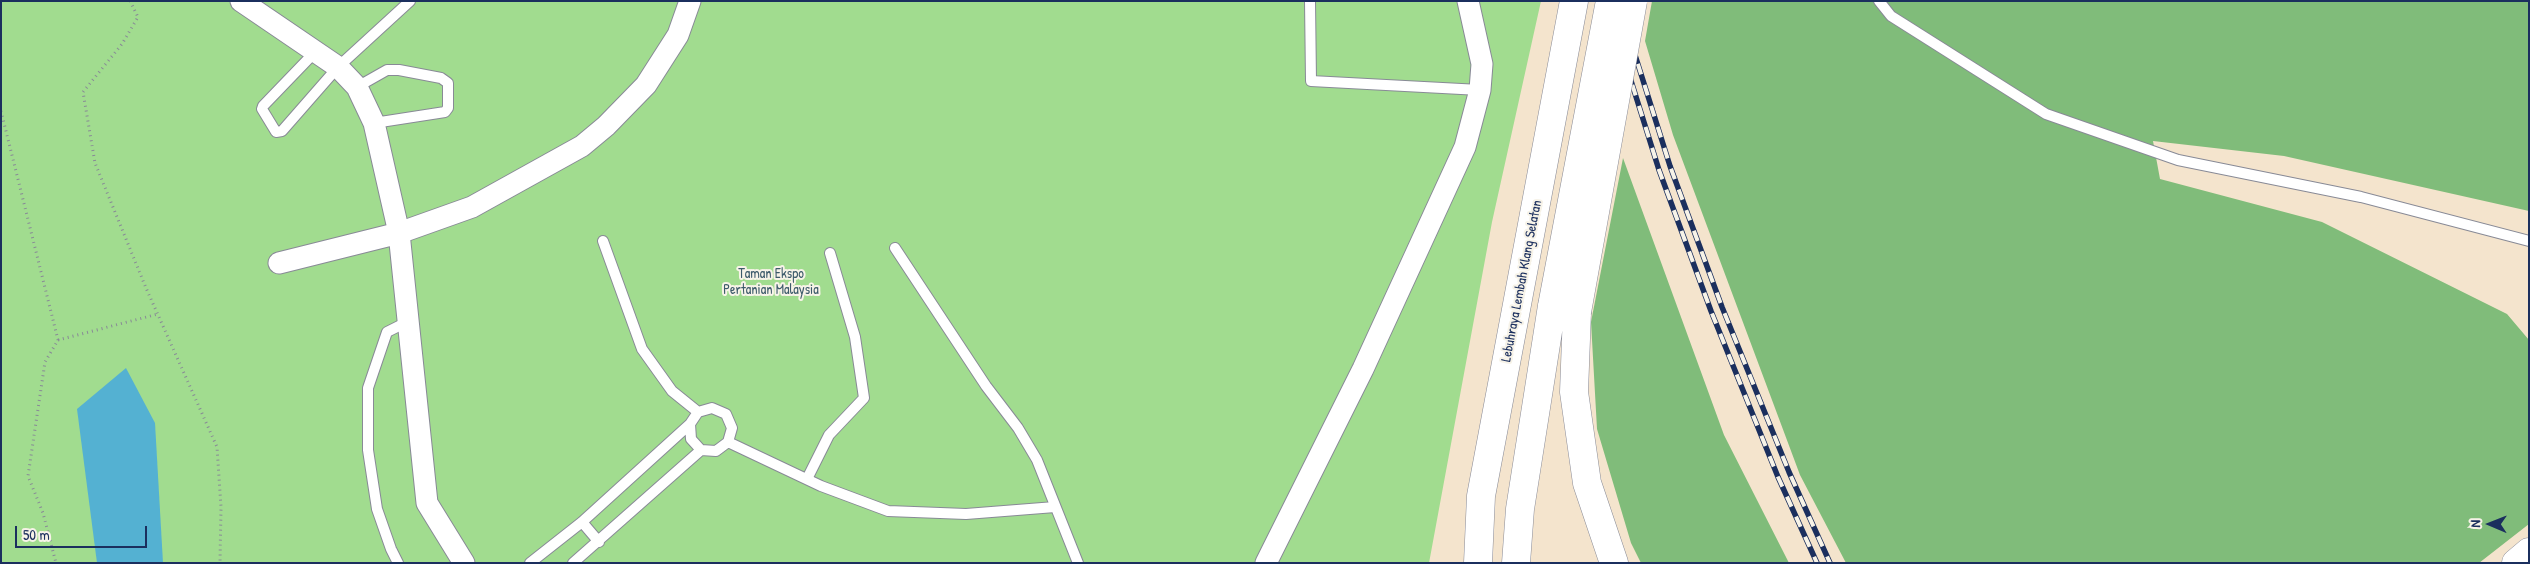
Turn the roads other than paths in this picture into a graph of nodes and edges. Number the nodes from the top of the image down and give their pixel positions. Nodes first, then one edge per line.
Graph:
1 (241, 1) edge
2 (410, 1) edge
3 (690, 1) edge
4 (1310, 1) edge
5 (1468, 1) edge
6 (1574, 1) edge
7 (1610, 1) edge
8 (1633, 1) edge
9 (1880, 1) edge
10 (315, 52) junction
11 (338, 67) junction
12 (357, 87) junction
13 (1480, 90) junction
14 (374, 123) junction
15 (399, 233) junction
16 (2529, 241) edge
17 (603, 242) dead end
18 (895, 248) dead end
19 (830, 253) dead end
20 (278, 263) dead end
21 (1564, 309) junction
22 (409, 321) junction
23 (698, 412) junction
24 (690, 424) junction
25 (728, 442) junction
26 (702, 450) junction
27 (807, 479) junction
28 (1055, 507) junction
29 (582, 522) junction
30 (599, 542) junction
31 (2529, 552) edge
32 (398, 563) edge
33 (464, 563) edge
34 (530, 563) edge
35 (573, 563) edge
36 (1078, 563) edge
37 (1266, 563) edge
38 (1478, 563) edge
39 (1516, 563) edge
40 (1614, 563) edge
41 (2516, 563) edge

1 - 10 street
2 - 11 lane
3 - 15 street
4 - 13 lane
5 - 13 street
6 - 38 main road, Lebuhraya Lembah Klang Selatan
7 - 21 main road, bridge
8 - 21 main road, bridge
9 - 16 lane
10 - 11 street
10 - 11 lane
11 - 12 street
12 - 14 street
12 - 14 lane
13 - 37 street
14 - 15 street
15 - 20 street
15 - 22 street
17 - 23 lane
18 - 28 lane
19 - 27 lane
21 - 39 main road
21 - 40 main road
22 - 32 lane
22 - 33 street
23 - 24 lane
23 - 25 lane
24 - 26 lane
24 - 29 lane
25 - 26 lane
25 - 27 lane
26 - 30 lane
27 - 28 lane
28 - 36 lane
29 - 30 lane
29 - 34 lane
30 - 35 lane
31 - 41 main road

